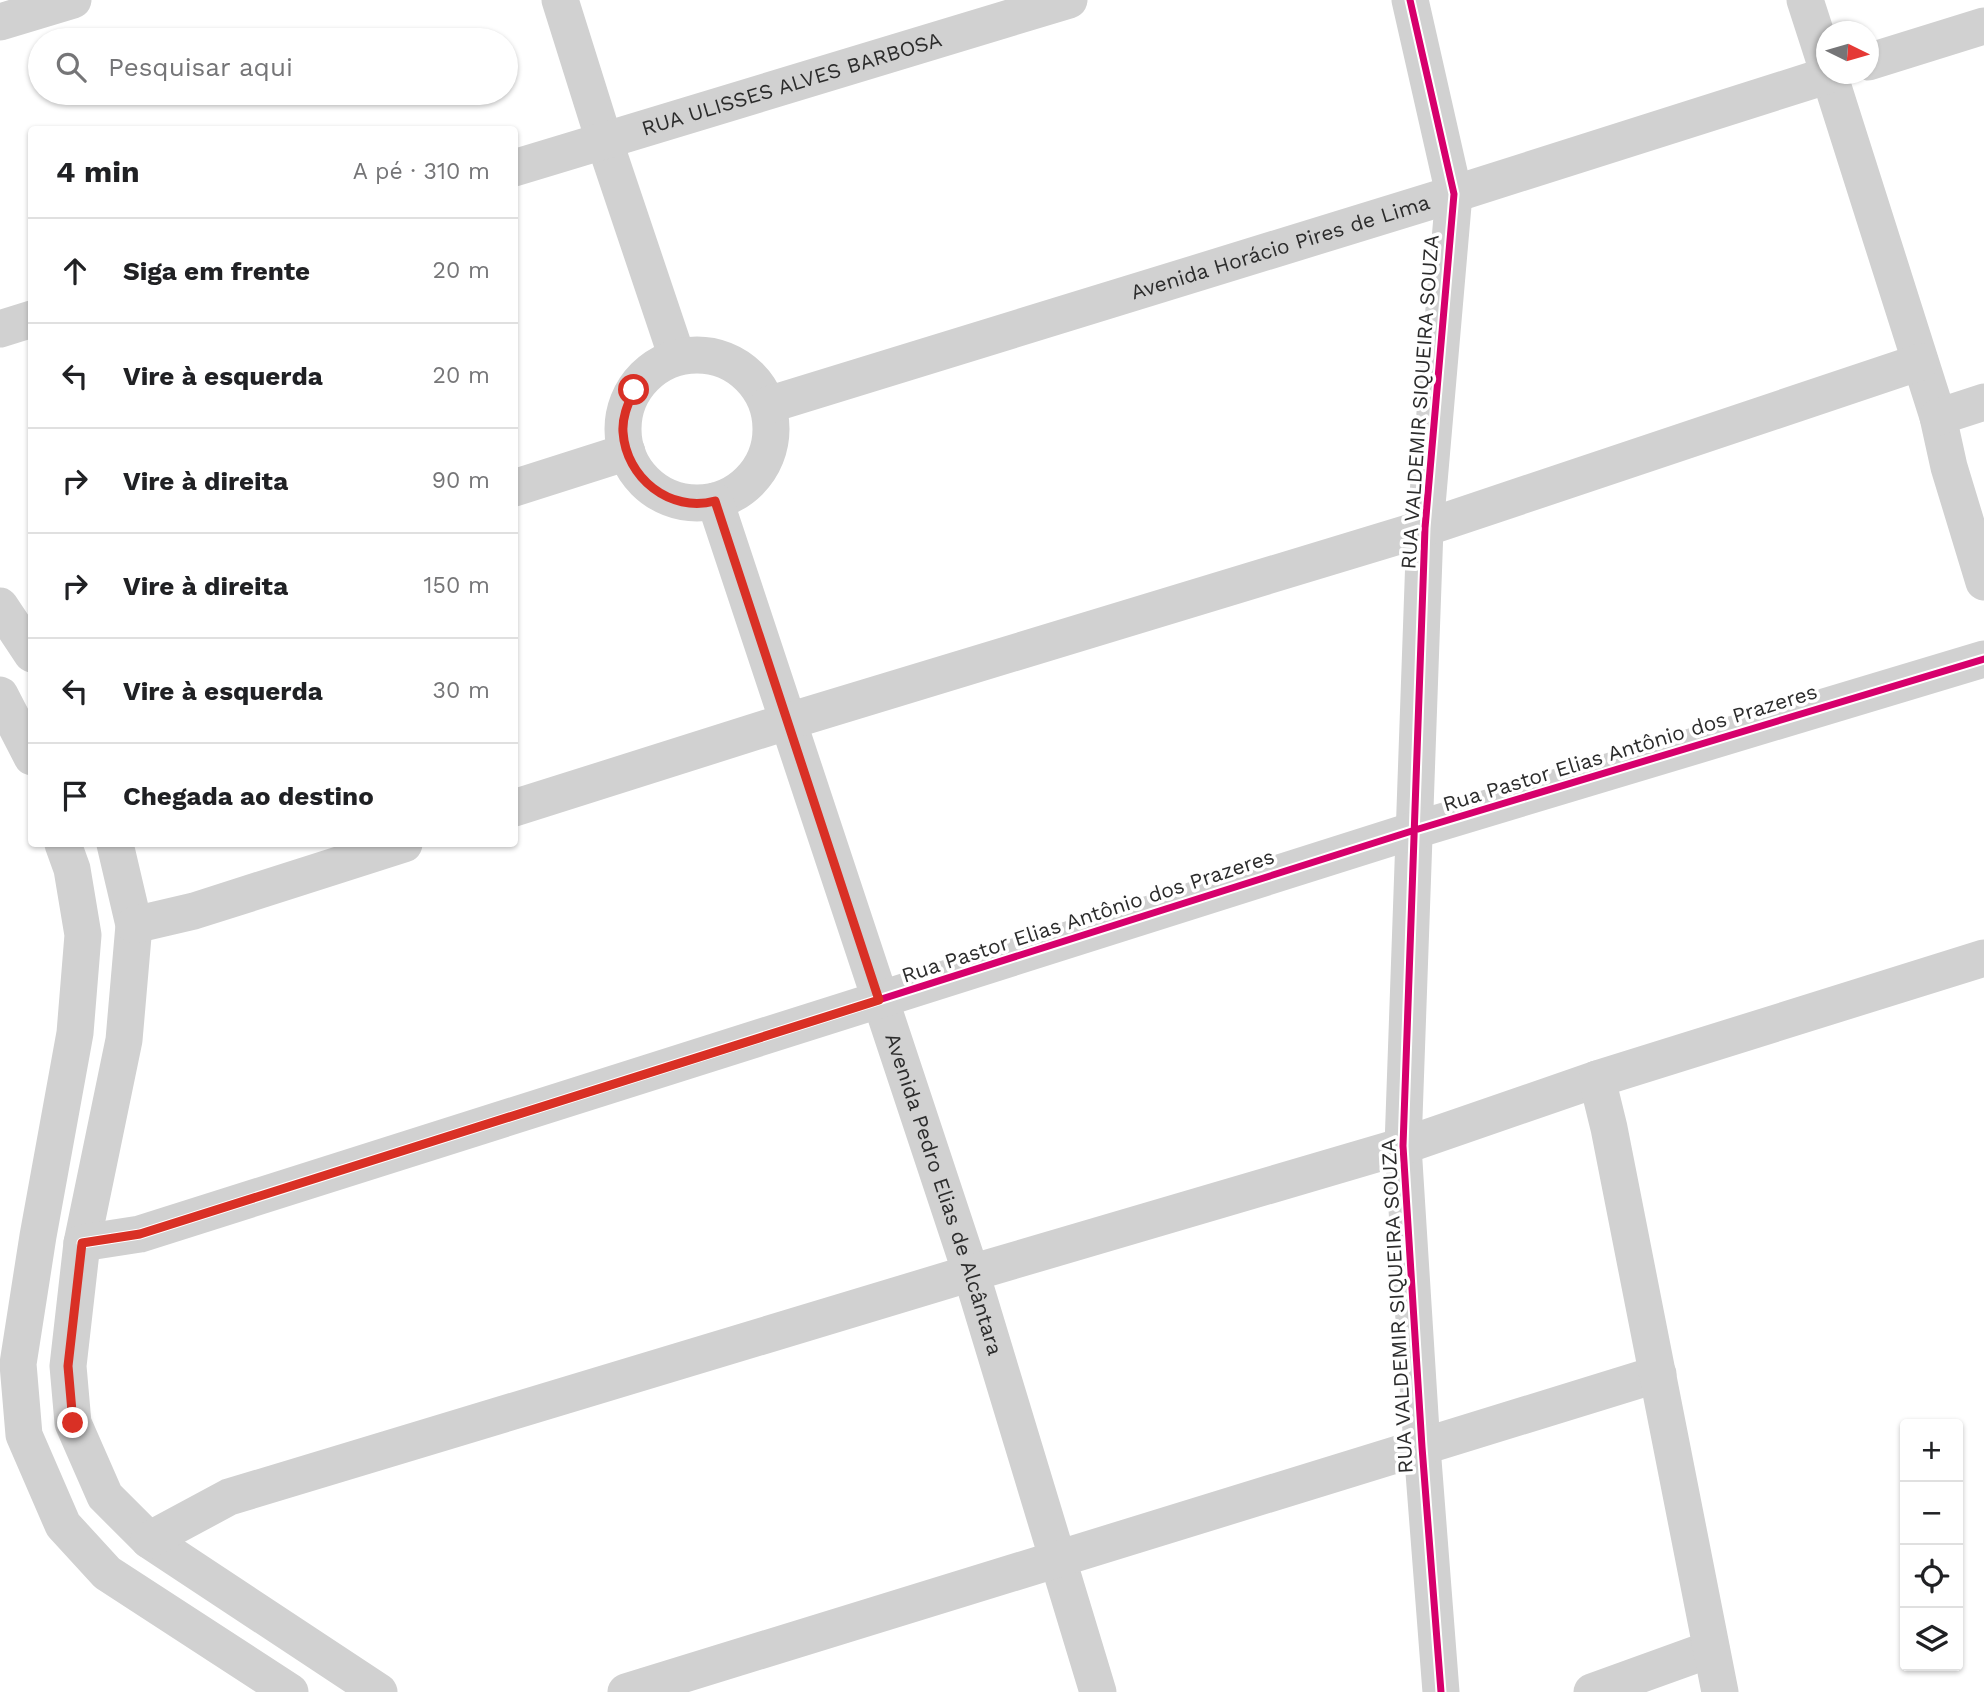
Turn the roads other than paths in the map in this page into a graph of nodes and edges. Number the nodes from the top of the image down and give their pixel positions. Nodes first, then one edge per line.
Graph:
1 (73, 0) edge
2 (560, 0) edge
3 (1069, 0) edge
4 (1410, 0) edge
5 (1805, 0) edge
6 (0, 22) edge
7 (1984, 26) edge
8 (1816, 34) edge
9 (1879, 59) edge
10 (1816, 78) edge
11 (1833, 84) edge
12 (604, 140) junction
13 (518, 167) edge
14 (1454, 194) junction
15 (28, 320) edge
16 (0, 329) edge
17 (677, 357) junction
18 (1920, 362) junction
19 (1984, 402) edge
20 (768, 405) junction
21 (1938, 417) junction
22 (627, 452) junction
23 (518, 487) edge
24 (715, 501) junction
25 (1425, 528) junction
26 (1984, 582) edge
27 (1984, 659) edge
28 (0, 695) edge
29 (789, 720) junction
30 (28, 749) edge
31 (518, 807) edge
32 (1415, 830) junction
33 (64, 847) edge
34 (116, 847) edge
35 (395, 847) edge
36 (134, 925) junction
37 (1984, 958) edge
38 (879, 1000) junction
39 (1597, 1079) junction
40 (1403, 1146) junction
41 (82, 1243) junction
42 (971, 1273) junction
43 (1658, 1374) junction
44 (1422, 1447) junction
45 (149, 1540) junction
46 (1057, 1558) junction
47 (1711, 1649) junction
48 (290, 1692) edge
49 (379, 1692) edge
50 (626, 1692) edge
51 (1098, 1692) edge
52 (1441, 1692) edge
53 (1592, 1692) edge
54 (1720, 1692) edge

1 - 6 street
2 - 12 street
3 - 12 street, RUA ULISSES ALVES BARBOSA
4 - 14 street, RUA VALDEMIR SIQUEIRA SOUZA
5 - 8 street
7 - 9 street
10 - 14 street, Avenida Horácio Pires de Lima
11 - 18 street
12 - 13 street, RUA ULISSES ALVES BARBOSA
12 - 17 street
14 - 20 street, Avenida Horácio Pires de Lima
14 - 25 street, RUA VALDEMIR SIQUEIRA SOUZA
15 - 16 street
17 - 20 street
17 - 22 street
18 - 21 street
18 - 25 street
19 - 21 street
20 - 24 street
21 - 26 street
22 - 23 street
22 - 24 street
24 - 29 street, Avenida Pedro Elias de Alcântara
25 - 29 street
25 - 32 street, RUA VALDEMIR SIQUEIRA SOUZA
27 - 32 street, Rua Pastor Elias Antônio dos Prazeres
28 - 30 street
29 - 31 street
29 - 38 street, Avenida Pedro Elias de Alcântara
32 - 38 street, Rua Pastor Elias Antônio dos Prazeres
32 - 40 street, RUA VALDEMIR SIQUEIRA SOUZA
33 - 48 street
34 - 36 street
35 - 36 street
36 - 41 street
37 - 39 street
38 - 41 street, Rua Pastor Elias Antônio dos Prazeres
38 - 42 street, Avenida Pedro Elias de Alcântara
39 - 40 street
39 - 43 street
40 - 42 street
40 - 44 street, RUA VALDEMIR SIQUEIRA SOUZA
41 - 45 street
42 - 45 street
42 - 46 street, Avenida Pedro Elias de Alcântara
43 - 44 street
43 - 47 street
44 - 46 street
44 - 52 street, RUA VALDEMIR SIQUEIRA SOUZA
45 - 49 street
46 - 50 street
46 - 51 street, Avenida Pedro Elias de Alcântara
47 - 53 street
47 - 54 street

